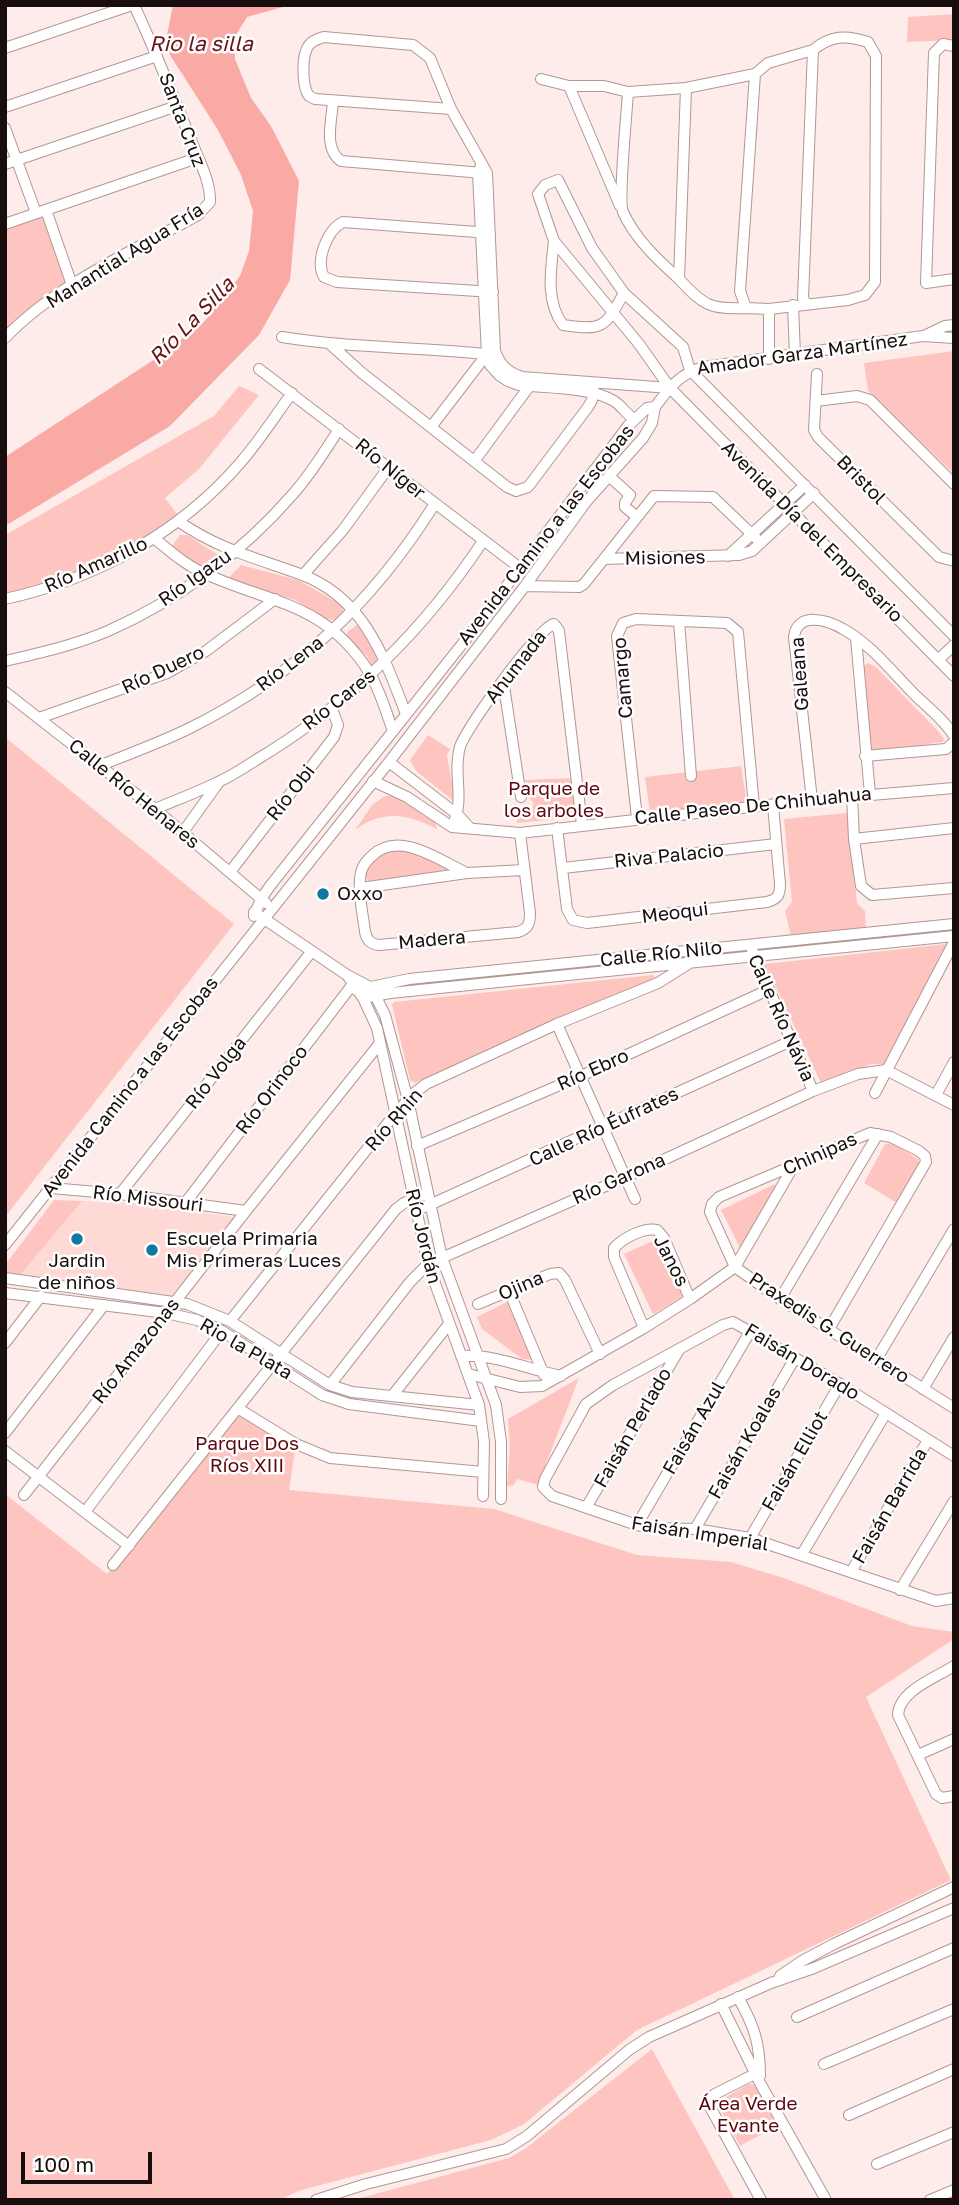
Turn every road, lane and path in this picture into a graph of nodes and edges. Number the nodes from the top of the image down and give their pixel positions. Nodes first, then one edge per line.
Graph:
1 (133, 5) edge
2 (954, 46) edge
3 (5, 48) edge
4 (813, 50) junction
5 (157, 56) junction
6 (755, 74) junction
7 (541, 79) dead end
8 (569, 86) junction
9 (686, 88) junction
10 (628, 92) junction
11 (333, 101) junction
12 (177, 106) junction
13 (5, 107) edge
14 (451, 109) junction
15 (5, 128) edge
16 (197, 158) junction
17 (17, 159) junction
18 (5, 164) edge
19 (482, 170) junction
20 (211, 198) joint
21 (621, 210) junction
22 (41, 212) junction
23 (5, 224) edge
24 (486, 233) junction
25 (554, 241) junction
26 (680, 279) junction
27 (954, 279) edge
28 (72, 285) junction
29 (488, 293) junction
30 (624, 293) junction
31 (806, 303) junction
32 (793, 305) junction
33 (746, 308) junction
34 (769, 309) junction
35 (612, 313) junction
36 (954, 325) edge
37 (923, 336) junction
38 (282, 337) dead end
39 (5, 338) edge
40 (954, 338) edge
41 (331, 345) junction
42 (491, 352) junction
43 (795, 355) junction
44 (769, 359) junction
45 (259, 369) dead end
46 (690, 370) junction
47 (817, 374) dead end
48 (533, 382) junction
49 (593, 388) junction
50 (670, 388) junction
51 (292, 393) junction
52 (816, 401) junction
53 (654, 407) junction
54 (634, 419) junction
55 (431, 427) junction
56 (340, 429) junction
57 (475, 460) junction
58 (388, 468) junction
59 (610, 477) junction
60 (954, 484) edge
61 (805, 485) junction
62 (814, 493) junction
63 (785, 504) junction
64 (435, 505) junction
65 (793, 513) junction
66 (636, 516) junction
67 (178, 521) junction
68 (753, 534) junction
69 (155, 539) junction
70 (484, 541) junction
71 (761, 543) junction
72 (954, 548) edge
73 (233, 552) junction
74 (726, 557) junction
75 (604, 559) junction
76 (952, 561) edge
77 (520, 568) junction
78 (206, 575) junction
79 (303, 575) junction
80 (524, 586) junction
81 (5, 599) edge
82 (275, 599) junction
83 (353, 611) junction
84 (679, 621) junction
85 (333, 631) junction
86 (954, 636) edge
87 (856, 638) junction
88 (463, 643) junction
89 (954, 645) edge
90 (474, 651) junction
91 (938, 660) junction
92 (5, 661) edge
93 (387, 662) junction
94 (371, 676) junction
95 (954, 676) edge
96 (503, 680) junction
97 (5, 692) edge
98 (332, 709) junction
99 (406, 714) junction
100 (39, 718) junction
101 (393, 732) junction
102 (954, 736) edge
103 (954, 742) edge
104 (865, 756) junction
105 (389, 762) junction
106 (99, 766) junction
107 (691, 776) dead end
108 (373, 780) junction
109 (220, 781) junction
110 (954, 788) edge
111 (870, 794) junction
112 (852, 796) junction
113 (521, 797) dead end
114 (812, 800) junction
115 (773, 805) junction
116 (754, 806) junction
117 (155, 809) junction
118 (458, 815) junction
119 (637, 818) junction
120 (582, 825) junction
121 (452, 827) junction
122 (470, 828) junction
123 (557, 828) junction
124 (954, 828) edge
125 (183, 832) junction
126 (520, 833) junction
127 (854, 839) junction
128 (776, 844) junction
129 (563, 868) junction
130 (524, 870) junction
131 (230, 872) junction
132 (467, 873) junction
133 (361, 888) junction
134 (954, 888) edge
135 (261, 899) junction
136 (272, 909) junction
137 (254, 912) junction
138 (264, 919) junction
139 (954, 924) edge
140 (255, 929) junction
141 (954, 936) edge
142 (954, 942) edge
143 (749, 945) junction
144 (312, 951) junction
145 (754, 956) junction
146 (693, 961) junction
147 (355, 985) junction
148 (368, 986) junction
149 (768, 990) junction
150 (375, 995) junction
151 (557, 1024) junction
152 (791, 1041) junction
153 (380, 1043) junction
154 (954, 1062) edge
155 (886, 1070) junction
156 (581, 1076) junction
157 (813, 1091) junction
158 (875, 1093) dead end
159 (936, 1095) junction
160 (408, 1100) junction
161 (954, 1105) edge
162 (396, 1114) junction
163 (603, 1127) junction
164 (878, 1134) junction
165 (417, 1146) junction
166 (793, 1167) junction
167 (626, 1177) junction
168 (51, 1188) junction
169 (427, 1193) junction
170 (120, 1194) junction
171 (413, 1199) junction
172 (635, 1199) dead end
173 (186, 1202) junction
174 (430, 1205) junction
175 (246, 1211) junction
176 (416, 1211) junction
177 (954, 1229) edge
178 (5, 1245) edge
179 (442, 1258) junction
180 (428, 1264) junction
181 (735, 1267) junction
182 (5, 1278) edge
183 (509, 1292) junction
184 (5, 1293) edge
185 (41, 1296) junction
186 (690, 1299) junction
187 (780, 1299) junction
188 (174, 1302) junction
189 (478, 1304) dead end
190 (104, 1305) junction
191 (166, 1313) junction
192 (230, 1321) junction
193 (449, 1324) junction
194 (644, 1328) junction
195 (829, 1329) junction
196 (222, 1331) junction
197 (751, 1331) junction
198 (954, 1337) edge
199 (5, 1343) edge
200 (679, 1349) junction
201 (281, 1354) junction
202 (600, 1354) junction
203 (479, 1355) junction
204 (461, 1356) junction
205 (795, 1358) junction
206 (876, 1360) junction
207 (273, 1363) junction
208 (543, 1372) junction
209 (468, 1374) junction
210 (561, 1376) junction
211 (488, 1378) junction
212 (548, 1383) junction
213 (840, 1384) junction
214 (330, 1385) junction
215 (923, 1389) junction
216 (392, 1396) junction
217 (479, 1405) junction
218 (954, 1408) edge
219 (239, 1409) junction
220 (886, 1413) junction
221 (481, 1421) junction
222 (5, 1433) edge
223 (928, 1440) junction
224 (5, 1451) edge
225 (954, 1456) edge
226 (483, 1472) junction
227 (39, 1476) junction
228 (545, 1490) joint
229 (24, 1495) dead end
230 (484, 1496) dead end
231 (501, 1499) dead end
232 (954, 1501) edge
233 (587, 1506) junction
234 (85, 1512) junction
235 (637, 1525) junction
236 (695, 1529) junction
237 (750, 1538) junction
238 (129, 1546) junction
239 (802, 1554) junction
240 (113, 1565) dead end
241 (851, 1572) junction
242 (900, 1590) junction
243 (954, 1598) edge
244 (954, 1666) edge
245 (954, 1739) edge
246 (918, 1755) junction
247 (954, 1796) edge
248 (954, 1887) edge
249 (935, 1895) junction
250 (954, 1908) edge
251 (901, 1931) junction
252 (954, 1948) edge
253 (771, 1983) junction
254 (738, 1997) junction
255 (721, 2004) junction
256 (954, 2009) edge
257 (797, 2017) dead end
258 (824, 2064) dead end
259 (954, 2069) edge
260 (758, 2077) junction
261 (849, 2115) dead end
262 (954, 2132) edge
263 (877, 2164) dead end
264 (952, 2194) edge
265 (316, 2200) edge
266 (761, 2200) edge
267 (826, 2200) edge
268 (930, 2200) edge

1 - 3 street
1 - 5 street, Santa Cruz
2 - 27 street
4 - 6 street
4 - 31 street
4 - 31 street
5 - 12 street, Santa Cruz
5 - 13 street
6 - 9 street
6 - 33 street
7 - 8 street
8 - 10 street
8 - 21 street
9 - 10 street
9 - 26 street
10 - 21 street
11 - 14 street
11 - 14 street
11 - 19 street
12 - 16 street, Santa Cruz
12 - 17 street
14 - 19 street
15 - 17 street
16 - 20 street, Santa Cruz
16 - 22 street
17 - 18 street
17 - 22 street
19 - 24 street
20 - 28 street, Manantial Agua Fría
21 - 26 street
22 - 23 street
22 - 28 street
24 - 29 street
24 - 29 street
25 - 30 street, Avenida Día del Empresario
25 - 35 street, Avenida Día del Empresario
25 - 35 street
26 - 33 street
28 - 39 street, Manantial Agua Fría
29 - 42 street
30 - 35 street
30 - 46 street, Avenida Día del Empresario
31 - 32 street
32 - 34 street
32 - 43 street
33 - 34 street
34 - 44 street
35 - 50 street, Avenida Día del Empresario
36 - 37 street, Amador Garza Martínez
37 - 40 street, Amador Garza Martínez
37 - 43 street, Amador Garza Martínez
38 - 41 street
41 - 42 street
41 - 55 street
42 - 48 street
42 - 55 street
43 - 44 street, Amador Garza Martínez
44 - 46 street, Amador Garza Martínez
45 - 51 street, Río Níger
46 - 50 street, Amador Garza Martínez
46 - 61 street, Avenida Día del Empresario
47 - 52 street, Bristol
48 - 49 street
48 - 57 street
49 - 50 street
49 - 54 street
49 - 57 street
50 - 53 street, Amador Garza Martínez
50 - 63 street, Avenida Día del Empresario
51 - 56 street, Río Níger
51 - 67 street, Río Amarillo
52 - 60 street
52 - 76 street, Bristol
53 - 54 street, Avenida Camino a las Escobas
53 - 59 street, Avenida Camino a las Escobas
54 - 77 street, Avenida Camino a las Escobas
55 - 57 street
56 - 58 street, Río Níger
56 - 73 street, Río Igazu
58 - 64 street, Río Níger
58 - 79 street
59 - 66 street
59 - 80 street, Avenida Camino a las Escobas
61 - 62 street, Avenida Día del Empresario
61 - 63 street, Misiones
62 - 65 street, Misiones
62 - 86 street, Avenida Día del Empresario
63 - 65 street, Avenida Día del Empresario
63 - 68 street, Misiones
64 - 70 street, Río Níger
64 - 83 street, Río Lena
65 - 71 street, Misiones
65 - 91 street, Avenida Día del Empresario
66 - 68 street
66 - 75 street
67 - 69 street, Río Amarillo
67 - 73 street
68 - 71 street
68 - 74 street, Misiones
69 - 78 street
69 - 81 street, Río Amarillo
70 - 77 street, Río Níger
70 - 93 street, Río Cares
71 - 74 street, Misiones
72 - 76 street
73 - 78 street, Río Igazu
73 - 79 street
74 - 75 street, Misiones
75 - 80 street
77 - 88 street, Avenida Camino a las Escobas
78 - 82 street
78 - 92 street, Río Igazu
79 - 83 street
80 - 90 street, Avenida Camino a las Escobas
82 - 85 street
82 - 100 street, Río Duero
83 - 85 street, Río Lena
83 - 93 street
84 - 107 street
84 - 116 street, Camargo
84 - 119 street, Camargo
85 - 94 street
85 - 106 street, Río Lena
87 - 102 street, Galeana
87 - 104 street
87 - 114 street, Galeana
88 - 90 street
88 - 99 street, Avenida Camino a las Escobas
89 - 91 street
90 - 105 street, Avenida Camino a las Escobas
91 - 95 street, Avenida Día del Empresario
93 - 94 street, Río Cares
93 - 99 street
94 - 98 street, Río Cares
94 - 101 street
96 - 113 street
96 - 118 street, Ahumada
96 - 120 street, Ahumada
97 - 100 street, Calle Río Henares
98 - 109 street, Río Cares
98 - 131 street, Río Obi
99 - 101 street, Avenida Camino a las Escobas
100 - 106 street, Calle Río Henares
101 - 135 street, Avenida Camino a las Escobas
103 - 104 street
104 - 111 street
105 - 108 street, Avenida Camino a las Escobas
105 - 118 street
106 - 117 street, Calle Río Henares
108 - 121 street
108 - 136 street, Avenida Camino a las Escobas
109 - 117 street, Río Cares
109 - 125 street
110 - 111 street, Calle Paseo De Chihuahua
111 - 112 street, Calle Paseo De Chihuahua
112 - 114 street, Calle Paseo De Chihuahua
112 - 127 street
114 - 115 street, Calle Paseo De Chihuahua
115 - 116 street, Calle Paseo De Chihuahua
115 - 128 street, Meoqui
116 - 119 street, Calle Paseo De Chihuahua
117 - 125 street, Calle Río Henares
118 - 121 street, Ahumada
118 - 122 street
119 - 120 street, Calle Paseo De Chihuahua
120 - 123 street, Calle Paseo De Chihuahua
121 - 122 street, Calle Paseo De Chihuahua
122 - 126 street, Calle Paseo De Chihuahua
123 - 126 street, Calle Paseo De Chihuahua
123 - 129 street, Meoqui
124 - 127 street
125 - 131 street, Calle Río Henares
126 - 130 street, Madera
127 - 134 street
128 - 129 street, Riva Palacio
128 - 129 street, Meoqui
130 - 132 street
130 - 133 street, Madera
131 - 135 street, Calle Río Henares
132 - 133 street
132 - 133 street
135 - 136 street, Calle Río Henares
135 - 137 street, Avenida Camino a las Escobas
136 - 138 street, Avenida Camino a las Escobas
137 - 138 street
137 - 140 street
138 - 140 street, Avenida Camino a las Escobas
138 - 144 street
139 - 143 street, Calle Río Nilo
140 - 168 street, Avenida Camino a las Escobas
141 - 145 street, Calle Río Nilo
142 - 155 street
143 - 145 street, Calle Río Návia
143 - 148 street, Calle Río Nilo
144 - 147 street
144 - 170 street, Río Volga
145 - 146 street, Calle Río Nilo
145 - 149 street, Calle Río Návia
146 - 150 street, Calle Río Nilo
146 - 151 street, Río Rhin
147 - 148 street, Calle Río Nilo
147 - 150 street, Calle Río Nilo
147 - 153 street, Río Jordán
147 - 173 street, Río Orinoco
148 - 150 street
149 - 152 street, Calle Río Návia
149 - 156 street, Río Ebro
150 - 160 street
151 - 156 street
151 - 160 street, Río Rhin
152 - 157 street, Calle Río Návia
152 - 163 street, Calle Río Éufrates
153 - 162 street, Río Jordán
153 - 175 street, Río Amazonas
154 - 159 street
155 - 157 street, Río Garona
155 - 158 street
155 - 159 street
156 - 163 street
156 - 165 street, Río Ebro
157 - 167 street, Río Garona
159 - 161 street
160 - 162 street, Río Rhin
160 - 165 street
162 - 171 street, Río Jordán
162 - 192 street, Río Rhin
163 - 167 street
163 - 174 street, Calle Río Éufrates
164 - 166 street, Chinipas
164 - 187 street
164 - 195 street, Chinipas
165 - 169 street
166 - 181 street
166 - 181 street, Chinipas
167 - 172 street
167 - 179 street, Río Garona
168 - 170 street, Río Missouri
168 - 178 street, Avenida Camino a las Escobas
169 - 171 street
169 - 174 street
170 - 173 street, Río Missouri
171 - 176 street, Río Jordán
171 - 201 street
173 - 175 street, Río Missouri
174 - 176 street, Calle Río Éufrates
174 - 179 street
175 - 188 street, Río Amazonas
176 - 180 street, Río Jordán
177 - 206 street
179 - 180 street, Río Garona
179 - 203 street
180 - 193 street, Río Jordán
180 - 214 street, Río Garona
181 - 186 street, Praxedis G. Guerrero
181 - 187 street, Praxedis G. Guerrero
182 - 188 street, Rio la Plata
183 - 189 street, Ojina
183 - 202 street, Ojina
183 - 208 street
184 - 185 street, Rio la Plata
185 - 190 street, Rio la Plata
185 - 199 street
186 - 194 street, Praxedis G. Guerrero
186 - 194 street, Janos
187 - 195 street, Praxedis G. Guerrero
188 - 191 street, Río Amazonas
188 - 192 street, Rio la Plata
190 - 191 street, Rio la Plata
190 - 222 street
191 - 196 street, Rio la Plata
191 - 227 street, Río Amazonas
192 - 201 street, Rio la Plata
193 - 204 street, Río Jordán
193 - 216 street
194 - 202 street, Praxedis G. Guerrero
195 - 206 street, Praxedis G. Guerrero
196 - 207 street, Rio la Plata
196 - 234 street
197 - 200 street, Faisán Dorado
197 - 205 street, Faisán Dorado
197 - 235 street, Faisán Azul
198 - 215 street
200 - 228 street, Faisán Dorado
200 - 233 street, Faisán Perlado
201 - 207 street
201 - 214 street, Rio la Plata
202 - 210 street, Praxedis G. Guerrero
203 - 204 street
203 - 208 street
203 - 211 street
204 - 209 street, Río Jordán
205 - 213 street, Faisán Dorado
205 - 236 street, Faisán Koalas
206 - 215 street, Praxedis G. Guerrero
207 - 219 street
207 - 221 street, Rio la Plata
208 - 210 street
208 - 212 street
209 - 211 street, Praxedis G. Guerrero
209 - 217 street, Río Jordán
210 - 212 street, Praxedis G. Guerrero
211 - 212 street, Praxedis G. Guerrero
211 - 231 street
213 - 220 street, Faisán Dorado
213 - 237 street, Faisán Elliot
214 - 216 street, Rio la Plata
215 - 218 street, Praxedis G. Guerrero
216 - 217 street, Rio la Plata
217 - 221 street, Río Jordán
219 - 226 street
219 - 238 street
220 - 223 street, Faisán Dorado
220 - 239 street
221 - 226 street, Río Jordán
223 - 225 street, Faisán Dorado
223 - 241 street, Faisán Barrida
224 - 227 street
226 - 230 street, Río Jordán
227 - 229 street, Río Amazonas
227 - 234 street
228 - 233 street, Faisán Imperial
232 - 242 street
233 - 235 street, Faisán Imperial
234 - 238 street
235 - 236 street, Faisán Imperial
236 - 237 street, Faisán Imperial
237 - 239 street, Faisán Imperial
238 - 240 street
239 - 241 street, Faisán Imperial
241 - 242 street, Faisán Imperial
242 - 243 street, Faisán Imperial
244 - 246 street
245 - 246 street
246 - 247 street
248 - 249 street
249 - 251 street
249 - 253 street
250 - 251 street
251 - 253 street
252 - 257 street
253 - 254 street
254 - 255 street
254 - 260 street
255 - 260 street
255 - 265 street
256 - 258 street
259 - 261 street
260 - 266 street
260 - 267 street
262 - 263 street
264 - 268 street

